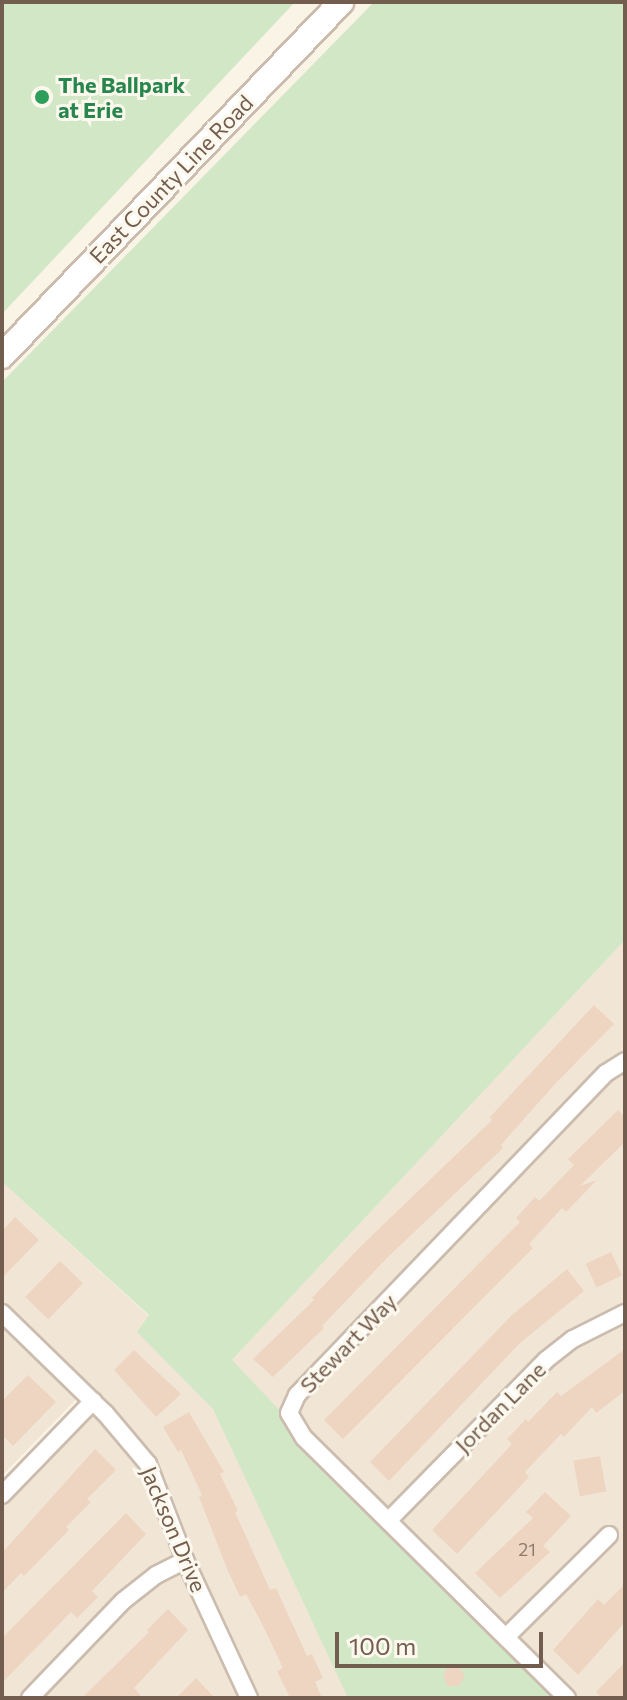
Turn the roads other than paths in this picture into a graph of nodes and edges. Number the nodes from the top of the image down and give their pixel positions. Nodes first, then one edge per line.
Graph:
1 (341, 2) edge
2 (2, 356) edge
3 (625, 1061) edge
4 (2, 1313) edge
5 (625, 1313) edge
6 (93, 1401) junction
7 (2, 1495) edge
8 (389, 1520) junction
9 (609, 1535) dead end
10 (185, 1560) junction
11 (506, 1637) junction
12 (30, 1698) edge
13 (249, 1698) edge
14 (567, 1698) edge

1 - 2 main road, East County Line Road
3 - 8 street, Stewart Way
4 - 6 street, Jackson Drive
5 - 8 street, Jordan Lane
6 - 7 street
6 - 10 street, Jackson Drive
8 - 11 street, Stewart Way
9 - 11 street
10 - 12 street
10 - 13 street, Jackson Drive
11 - 14 street, Stewart Way

